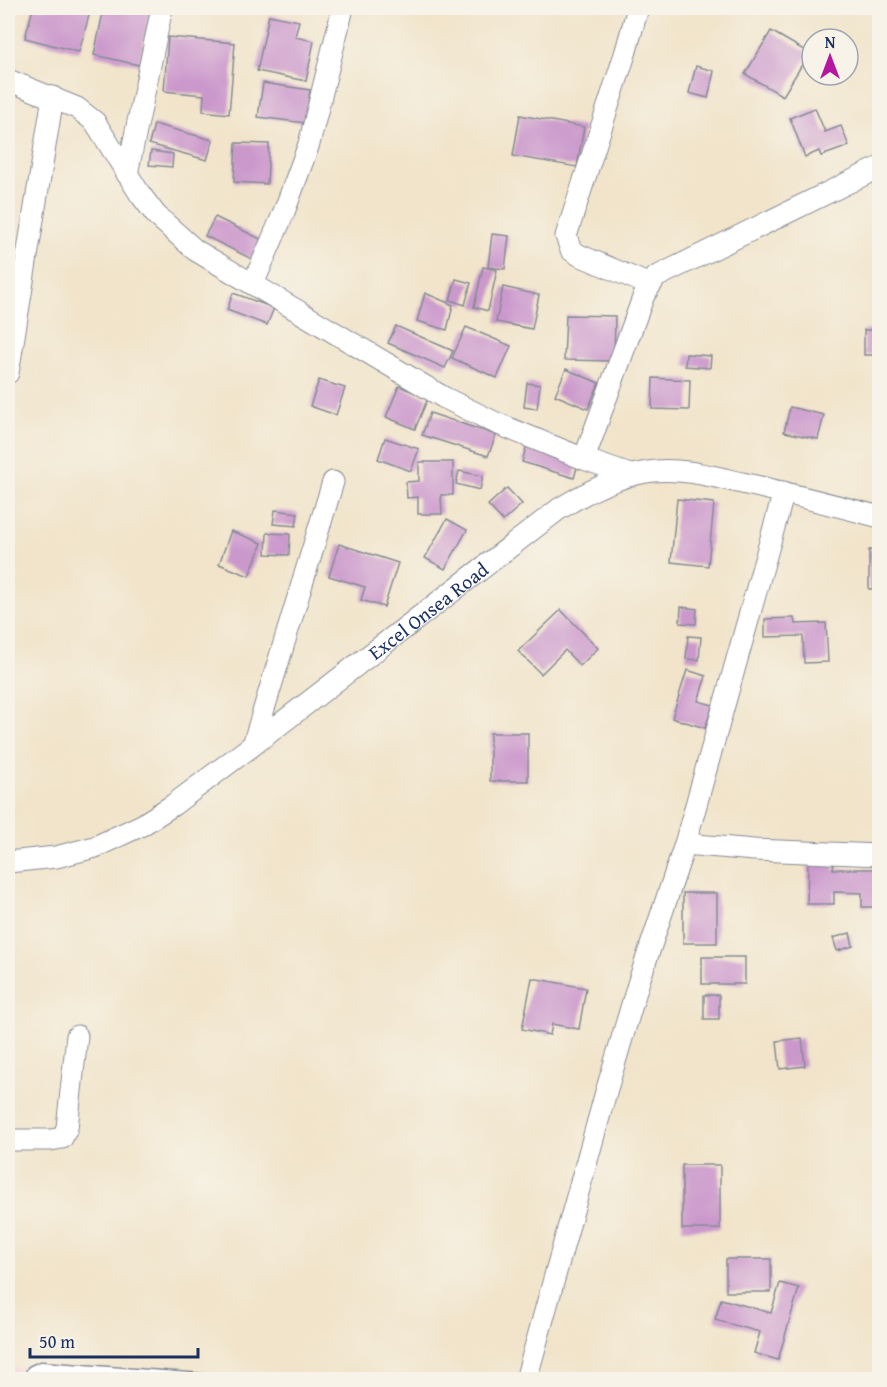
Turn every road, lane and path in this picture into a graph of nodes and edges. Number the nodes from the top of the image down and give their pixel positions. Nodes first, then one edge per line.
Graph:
1 (162, 8) edge
2 (343, 8) edge
3 (638, 8) edge
4 (8, 80) edge
5 (53, 97) junction
6 (879, 167) edge
7 (127, 174) junction
8 (252, 284) junction
9 (650, 285) junction
10 (8, 373) edge
11 (584, 459) junction
12 (630, 476) junction
13 (333, 482) dead end
14 (784, 492) junction
15 (879, 517) edge
16 (252, 745) junction
17 (685, 844) junction
18 (879, 855) edge
19 (8, 862) edge
20 (77, 1036) dead end
21 (8, 1140) edge
22 (202, 1379) edge
23 (29, 1380) edge
24 (526, 1380) edge

1 - 7 street
2 - 8 street
3 - 9 street
4 - 5 street
5 - 7 street
5 - 10 street
6 - 9 street
7 - 8 street
8 - 11 street
9 - 11 street
11 - 12 street
12 - 14 street, Excel Onsea Road
12 - 16 street, Excel Onsea Road
13 - 16 street
14 - 15 street, Excel Onsea Road
14 - 17 street
16 - 19 street, Excel Onsea Road
17 - 18 street
17 - 24 street
20 - 21 street
22 - 23 lane

